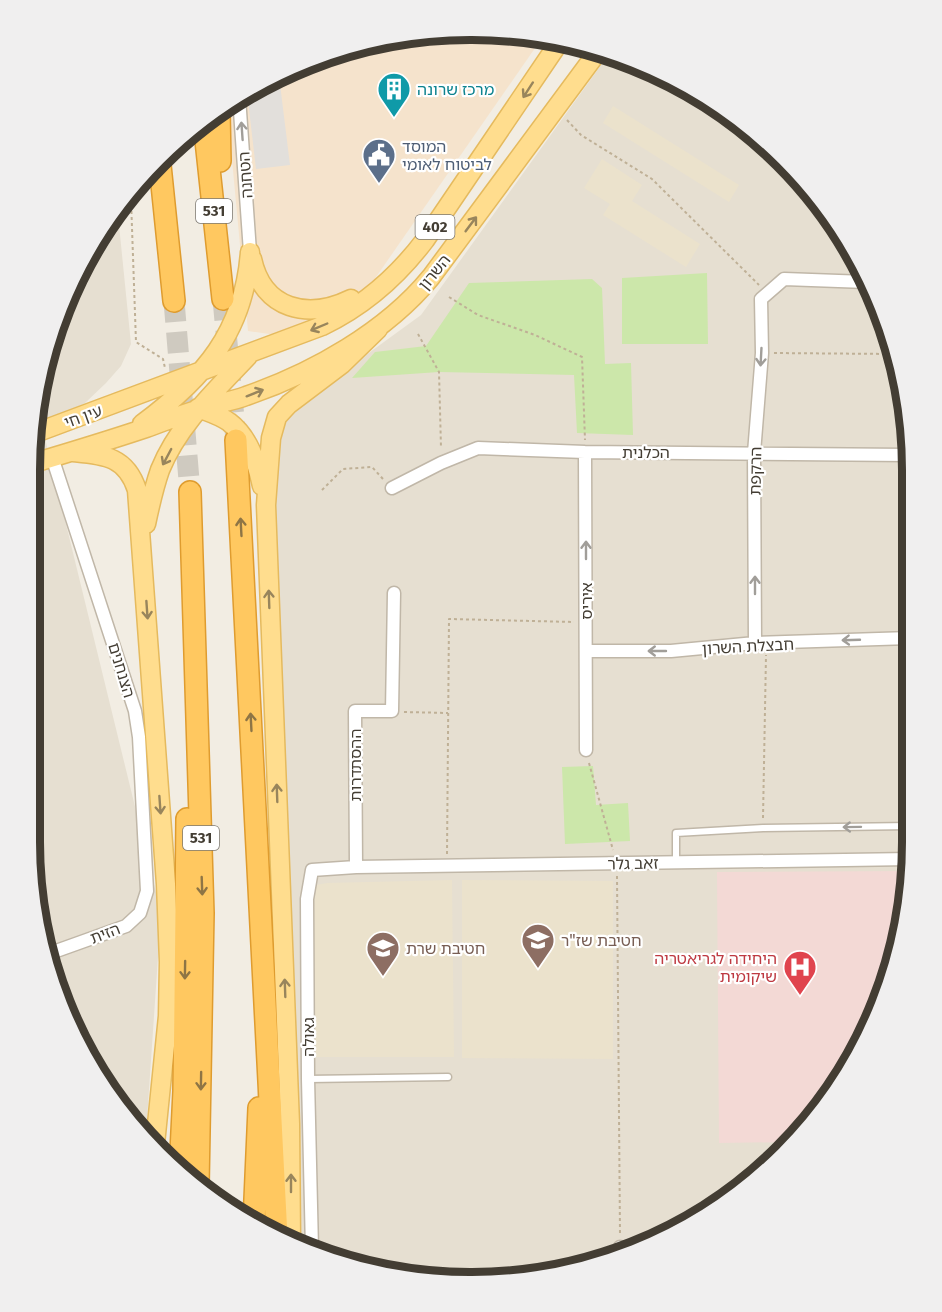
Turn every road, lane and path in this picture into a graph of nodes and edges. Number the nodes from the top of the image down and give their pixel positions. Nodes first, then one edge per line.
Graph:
1 (555, 49) edge
2 (593, 58) edge
3 (240, 108) edge
4 (555, 111) junction
5 (219, 122) edge
6 (205, 132) edge
7 (161, 173) edge
8 (131, 206) edge
9 (250, 252) junction
10 (220, 258) junction
11 (404, 267) junction
12 (857, 282) edge
13 (764, 296) junction
14 (449, 297) dead end
15 (223, 299) tunnel mouth
16 (174, 301) tunnel mouth
17 (378, 329) junction
18 (418, 334) dead end
19 (254, 350) junction
20 (762, 353) junction
21 (885, 354) edge
22 (201, 371) junction
23 (173, 391) junction
24 (199, 409) junction
25 (42, 430) edge
26 (128, 434) junction
27 (236, 440) tunnel mouth
28 (73, 452) junction
29 (585, 452) junction
30 (754, 453) junction
31 (901, 455) edge
32 (45, 460) edge
33 (441, 463) junction
34 (392, 488) joint
35 (322, 490) dead end
36 (266, 505) junction
37 (143, 552) junction
38 (394, 593) dead end
39 (586, 623) junction
40 (902, 638) edge
41 (761, 644) junction
42 (586, 651) junction
43 (392, 711) junction
44 (448, 713) junction
45 (586, 750) joint
46 (902, 826) edge
47 (763, 828) junction
48 (901, 859) edge
49 (617, 863) junction
50 (676, 863) junction
51 (447, 866) junction
52 (356, 867) junction
53 (147, 891) joint
54 (262, 927) junction
55 (55, 951) edge
56 (448, 1077) dead end
57 (308, 1079) junction
58 (156, 1134) edge
59 (181, 1159) edge
60 (198, 1174) edge
61 (255, 1213) edge
62 (276, 1225) edge
63 (291, 1232) edge
64 (312, 1241) edge
65 (620, 1245) edge

1 -> 11 main road, השרון / 402
2 - 4 main road, השרון / 402
9 -> 3 street, הטחנה
4 - 13 path
17 -> 4 main road, השרון / 402
5 - 10 highway
6 - 10 highway, 531
7 - 16 highway
8 - 23 path
9 - 11 main road
9 - 22 main road
10 - 15 highway, 531
11 -> 19 main road, השרון / 402
12 - 13 street
13 - 20 street, הרקפת
14 - 29 path
24 -> 17 main road, השרון / 402
17 - 36 main road
18 - 33 path
19 - 22 main road, 402
19 - 24 main road
20 - 21 path
20 -> 30 street, הרקפת
22 - 23 main road, 402
23 - 24 main road
23 - 25 main road, עין חי
23 - 26 main road
24 - 26 main road, 402
24 - 36 main road
24 -> 37 main road
26 - 28 main road, עין חי / 402
54 -> 27 highway
28 - 32 main road, עין חי / 402
28 - 37 main road
29 - 30 street, הכלנית
29 - 33 street, הכלנית
39 -> 29 street, איריס
30 - 31 street, הכלנית
41 -> 30 street, הרקפת
32 - 53 street, הצנחנים
33 - 34 street, הכלנית
34 - 35 path
63 -> 36 main road
37 -> 58 main road
38 - 43 street
39 - 42 street, איריס
39 - 44 path
40 -> 41 street, חבצלת השרון
41 -> 42 street, חבצלת השרון
41 - 47 path
42 - 45 street, איריס
43 - 44 path
43 - 52 street, ההסתדרות
44 - 51 path
45 - 49 path
46 -> 47 lane
47 - 50 lane
48 - 50 street, זאב גלר
49 - 50 street, זאב גלר
49 - 51 street, זאב גלר
49 - 65 path
51 - 52 street, זאב גלר
52 - 57 street, גאולה
53 - 55 street, הזית
54 - 61 highway
54 - 62 highway
56 - 57 lane
57 - 64 street, גאולה
59 - 60 highway, 531

